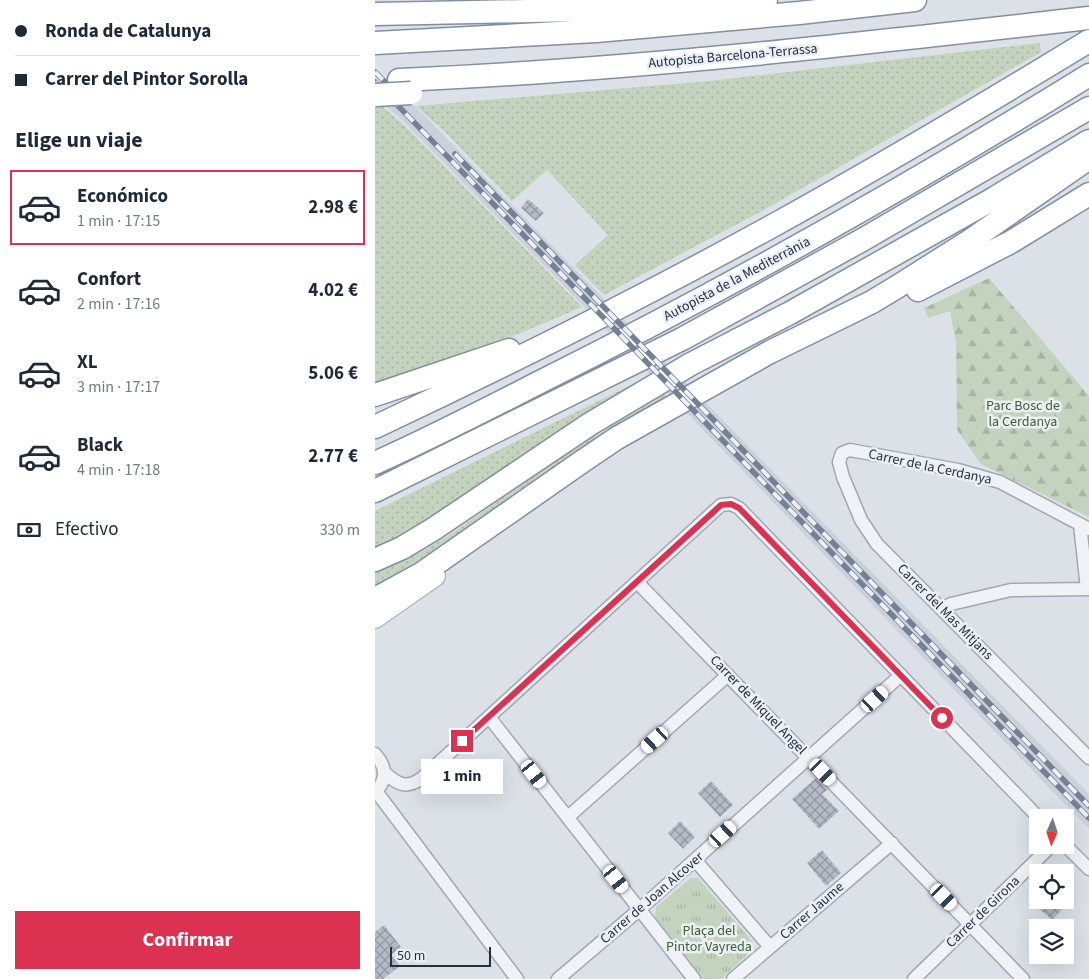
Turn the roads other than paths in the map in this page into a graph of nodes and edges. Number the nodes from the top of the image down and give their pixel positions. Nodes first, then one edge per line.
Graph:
1 (501, 0) edge
2 (766, 0) edge
3 (915, 0) edge
4 (375, 6) edge
5 (375, 14) edge
6 (1089, 18) edge
7 (1089, 41) edge
8 (375, 42) edge
9 (1089, 75) edge
10 (375, 80) edge
11 (405, 87) junction
12 (375, 95) edge
13 (1089, 108) edge
14 (1089, 141) edge
15 (1089, 158) edge
16 (1089, 194) edge
17 (590, 322) junction
18 (721, 381) junction
19 (375, 395) edge
20 (375, 427) edge
21 (850, 450) joint
22 (375, 463) edge
23 (375, 491) edge
24 (535, 494) junction
25 (1085, 527) edge
26 (375, 560) edge
27 (637, 582) junction
28 (1088, 589) edge
29 (375, 599) edge
30 (942, 609) junction
31 (375, 618) edge
32 (729, 675) junction
33 (901, 675) junction
34 (489, 717) junction
35 (375, 754) edge
36 (809, 757) junction
37 (1089, 758) edge
38 (385, 773) junction
39 (376, 792) edge
40 (1030, 809) edge
41 (567, 817) junction
42 (892, 843) junction
43 (1074, 853) edge
44 (1043, 854) edge
45 (695, 860) junction
46 (1089, 869) edge
47 (640, 910) junction
48 (970, 924) junction
49 (770, 947) junction
50 (517, 979) edge
51 (558, 979) edge
52 (694, 979) edge
53 (733, 979) edge
54 (914, 979) edge
55 (1023, 979) edge

1 - 4 highway
2 - 5 highway
3 - 8 highway
6 - 11 highway, Autopista Barcelona-Terrassa
7 - 17 highway
9 - 22 highway, Autopista de la Mediterrània
10 - 11 highway, Autopista Barcelona-Terrassa
11 - 12 highway, bridge
13 - 23 highway, Autopista de la Mediterrània
14 - 26 highway
15 - 18 highway
16 - 18 highway
17 - 19 highway
17 - 20 highway
18 - 24 highway
21 - 25 street, Carrer de la Cerdanya
21 - 30 street, Carrer del Mas Mitjans
24 - 29 highway
24 - 31 main road
25 - 28 street
27 - 32 street, Carrer de Miquel Angel
27 - 33 street
27 - 34 street
28 - 30 street
30 - 37 street, Carrer del Mas Mitjans
32 - 36 street, Carrer de Miquel Angel
32 - 41 street
33 - 36 street, Carrer de Joan Alcover
33 - 40 street
34 - 38 street
34 - 41 street
35 - 38 street
36 - 42 street, Carrer de Miquel Angel
36 - 45 street, Carrer de Joan Alcover
38 - 39 street
39 - 50 street
41 - 47 street
42 - 48 street, Carrer de Miquel Angel
42 - 49 street, Carrer Jaume
43 - 46 street
44 - 48 street, Carrer de Girona
45 - 47 street, Carrer de Joan Alcover
45 - 49 street
47 - 51 street, Carrer de Joan Alcover
47 - 52 street
48 - 54 street, Carrer de Girona
48 - 55 street, Carrer de Miquel Angel
49 - 53 street, Carrer Jaume

